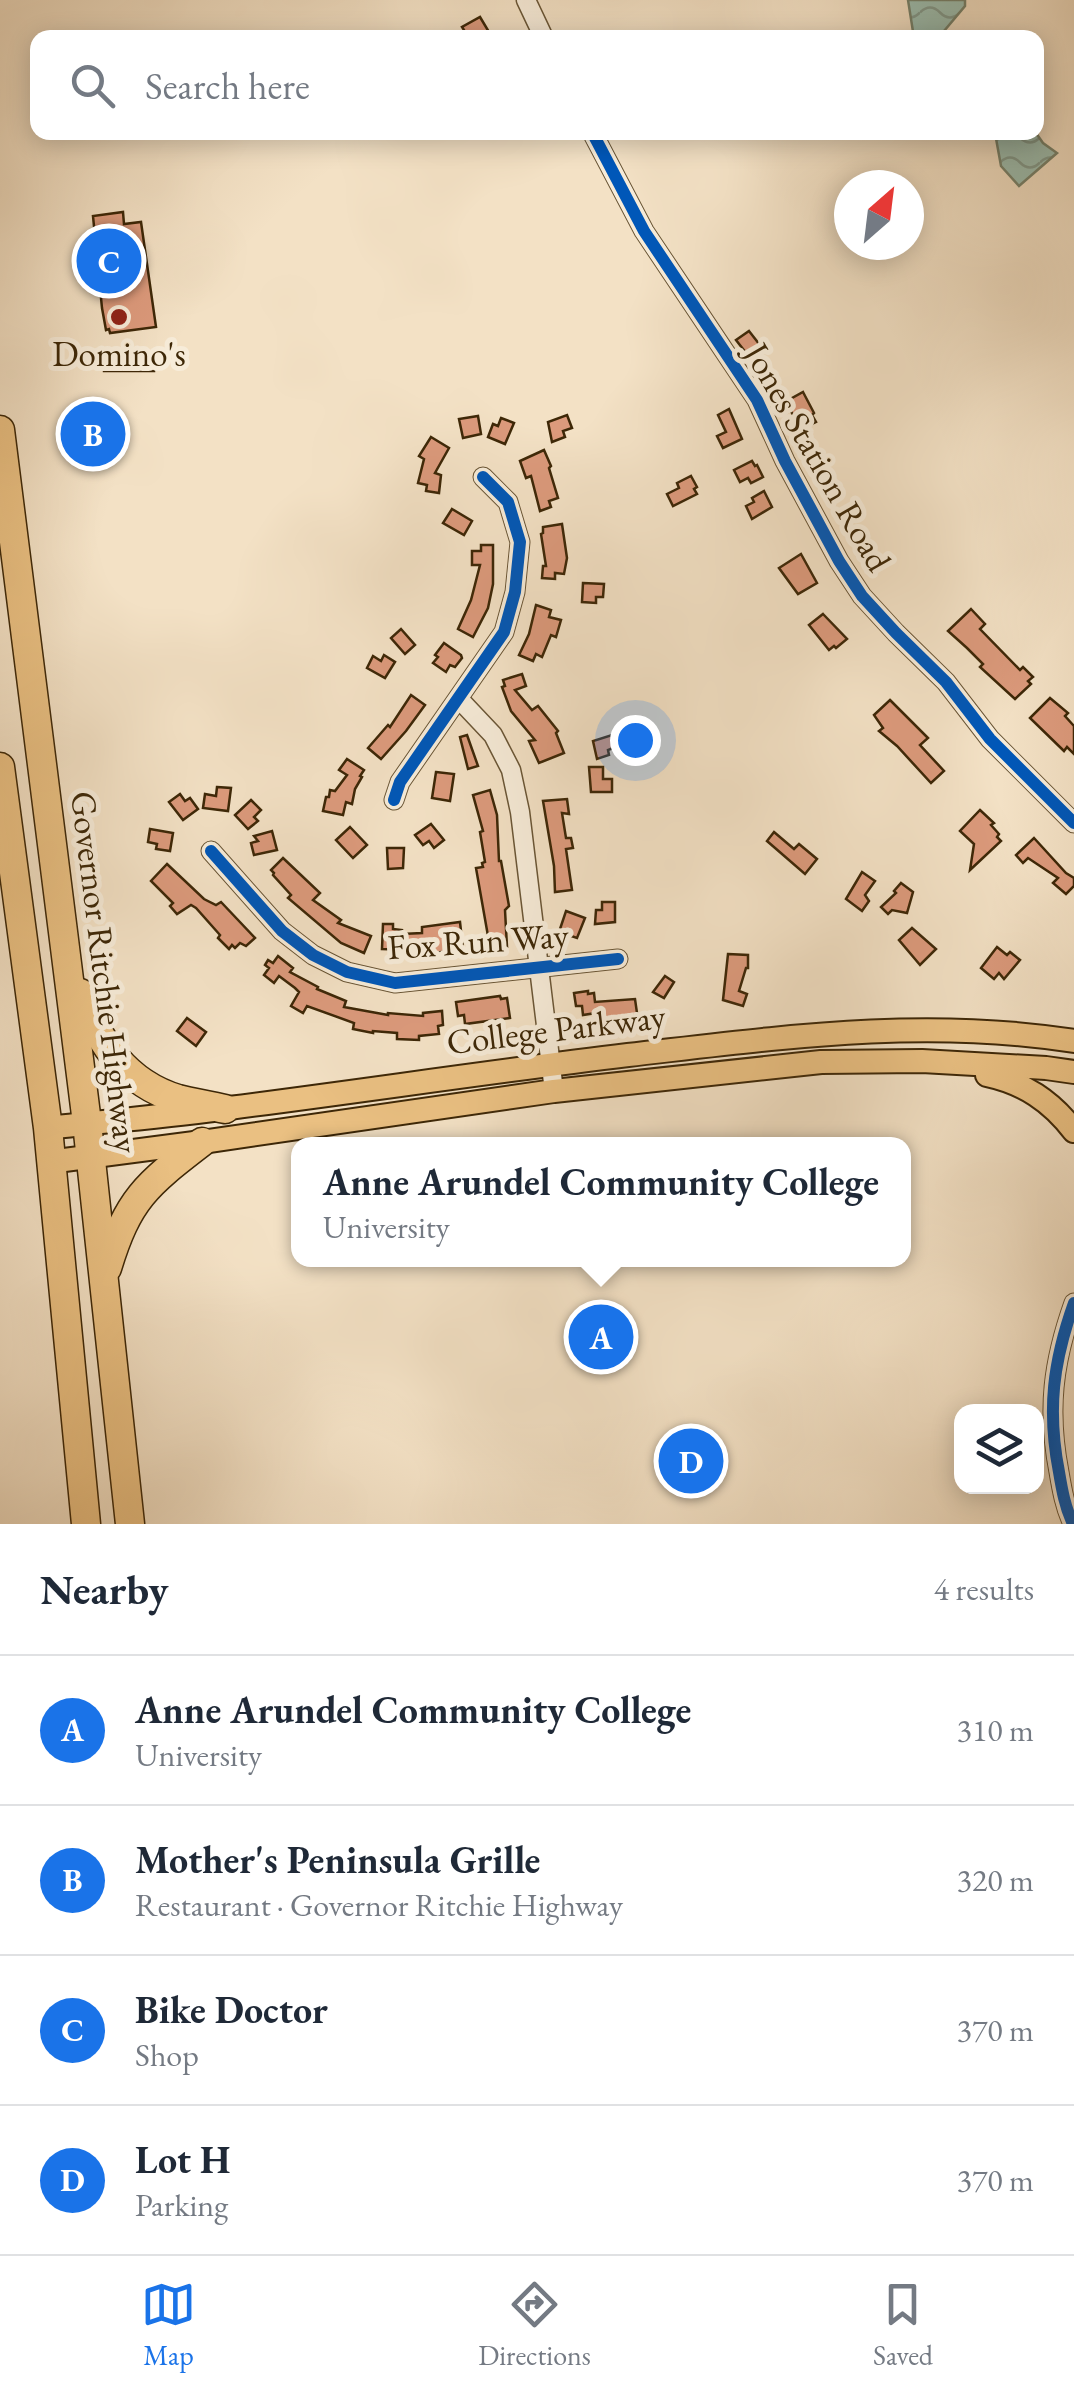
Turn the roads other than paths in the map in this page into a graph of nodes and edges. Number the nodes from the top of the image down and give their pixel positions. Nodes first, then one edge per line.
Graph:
1 (526, 0) edge
2 (540, 30) edge
3 (596, 140) edge
4 (0, 430) edge
5 (483, 477) dead end
6 (0, 500) edge
7 (13, 533) junction
8 (459, 699) junction
9 (0, 767) edge
10 (394, 800) dead end
11 (1074, 823) edge
12 (211, 851) dead end
13 (65, 954) junction
14 (618, 960) dead end
15 (540, 969) junction
16 (1074, 1041) edge
17 (922, 1061) junction
18 (551, 1064) junction
19 (1074, 1072) edge
20 (554, 1091) junction
21 (225, 1109) junction
22 (87, 1123) junction
23 (48, 1128) junction
24 (1074, 1131) edge
25 (202, 1142) junction
26 (91, 1156) junction
27 (50, 1162) junction
28 (104, 1279) junction
29 (1074, 1303) edge
30 (86, 1524) edge
31 (130, 1524) edge
32 (1074, 1524) edge

1 - 2 street
3 - 11 street, Jones Station Road
4 - 7 highway, Governor Ritchie Highway
5 - 8 street
6 - 7 highway
7 - 13 highway, Governor Ritchie Highway
8 - 10 street
8 - 15 street
9 - 23 highway
12 - 15 street, Fox Run Way
13 - 21 highway
13 - 22 highway, Governor Ritchie Highway
14 - 15 street, Fox Run Way
15 - 18 street
16 - 18 main road, College Parkway
17 - 19 main road, College Parkway
17 - 20 main road, College Parkway
17 - 24 main road
18 - 20 street
18 - 21 main road, College Parkway
20 - 25 main road, College Parkway
21 - 22 main road, College Parkway
22 - 23 main road, College Parkway
22 - 26 highway, Governor Ritchie Highway
23 - 27 highway
25 - 26 main road, College Parkway
25 - 28 highway
26 - 27 main road, College Parkway
26 - 28 highway, Governor Ritchie Highway
27 - 30 highway
28 - 31 highway, Governor Ritchie Highway
29 - 32 street

